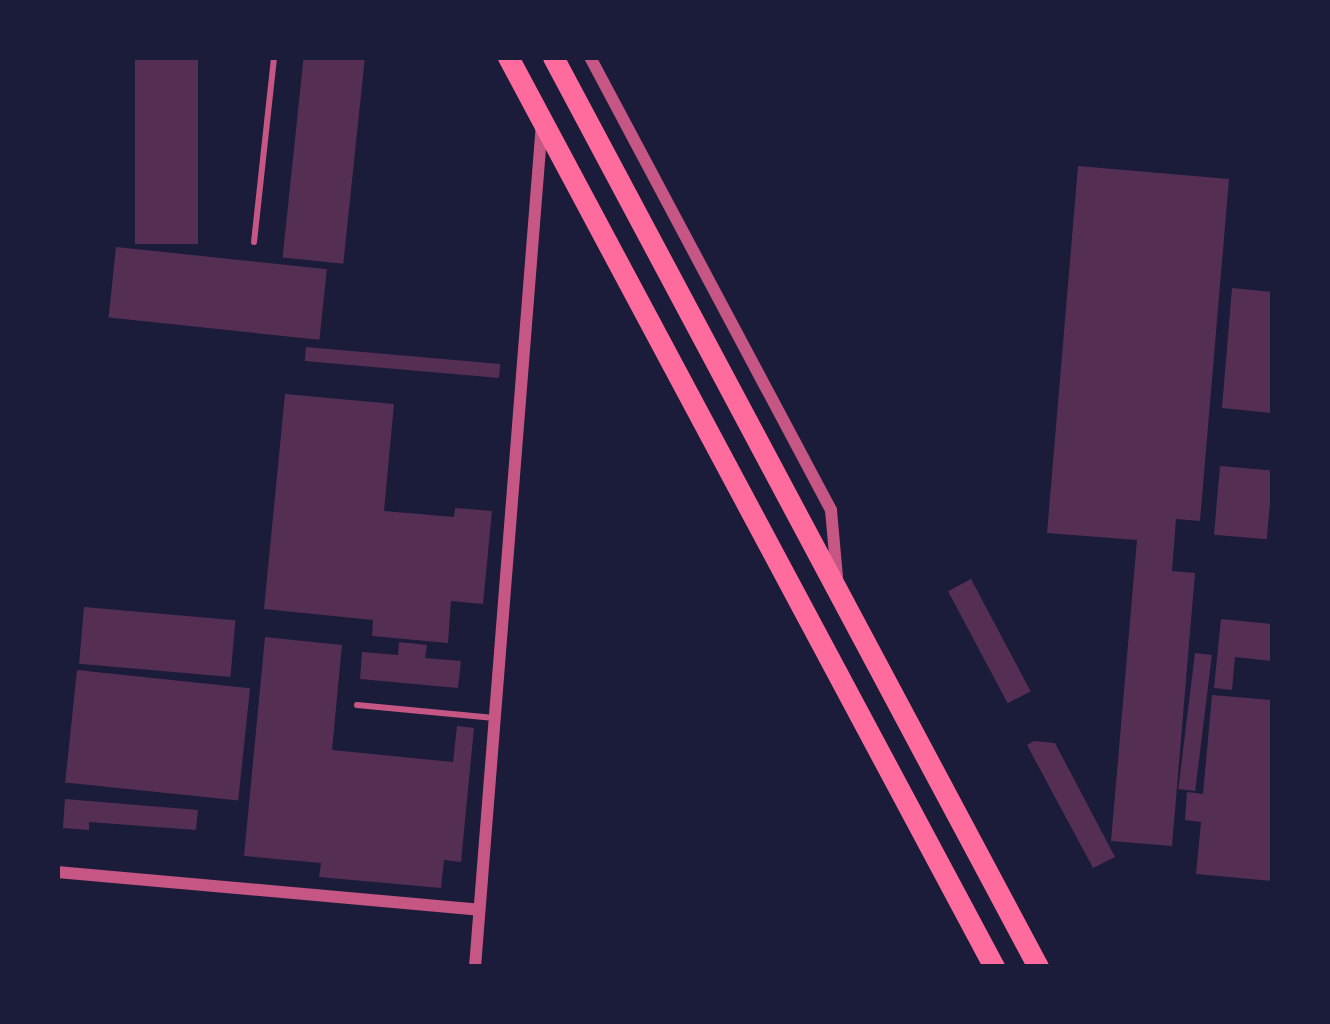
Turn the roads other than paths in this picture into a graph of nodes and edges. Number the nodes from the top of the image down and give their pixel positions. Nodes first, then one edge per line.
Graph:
1 (274, 57) edge
2 (508, 57) edge
3 (553, 57) edge
4 (590, 57) edge
5 (543, 123) junction
6 (254, 242) dead end
7 (838, 590) junction
8 (356, 705) dead end
9 (494, 718) junction
10 (57, 872) edge
11 (479, 910) junction
12 (475, 967) edge
13 (994, 967) edge
14 (1038, 967) edge

1 - 6 lane
2 - 5 main road
3 - 7 main road
4 - 7 street
5 - 9 street
5 - 13 main road
7 - 14 main road
8 - 9 lane
9 - 11 street
10 - 11 street
11 - 12 street

